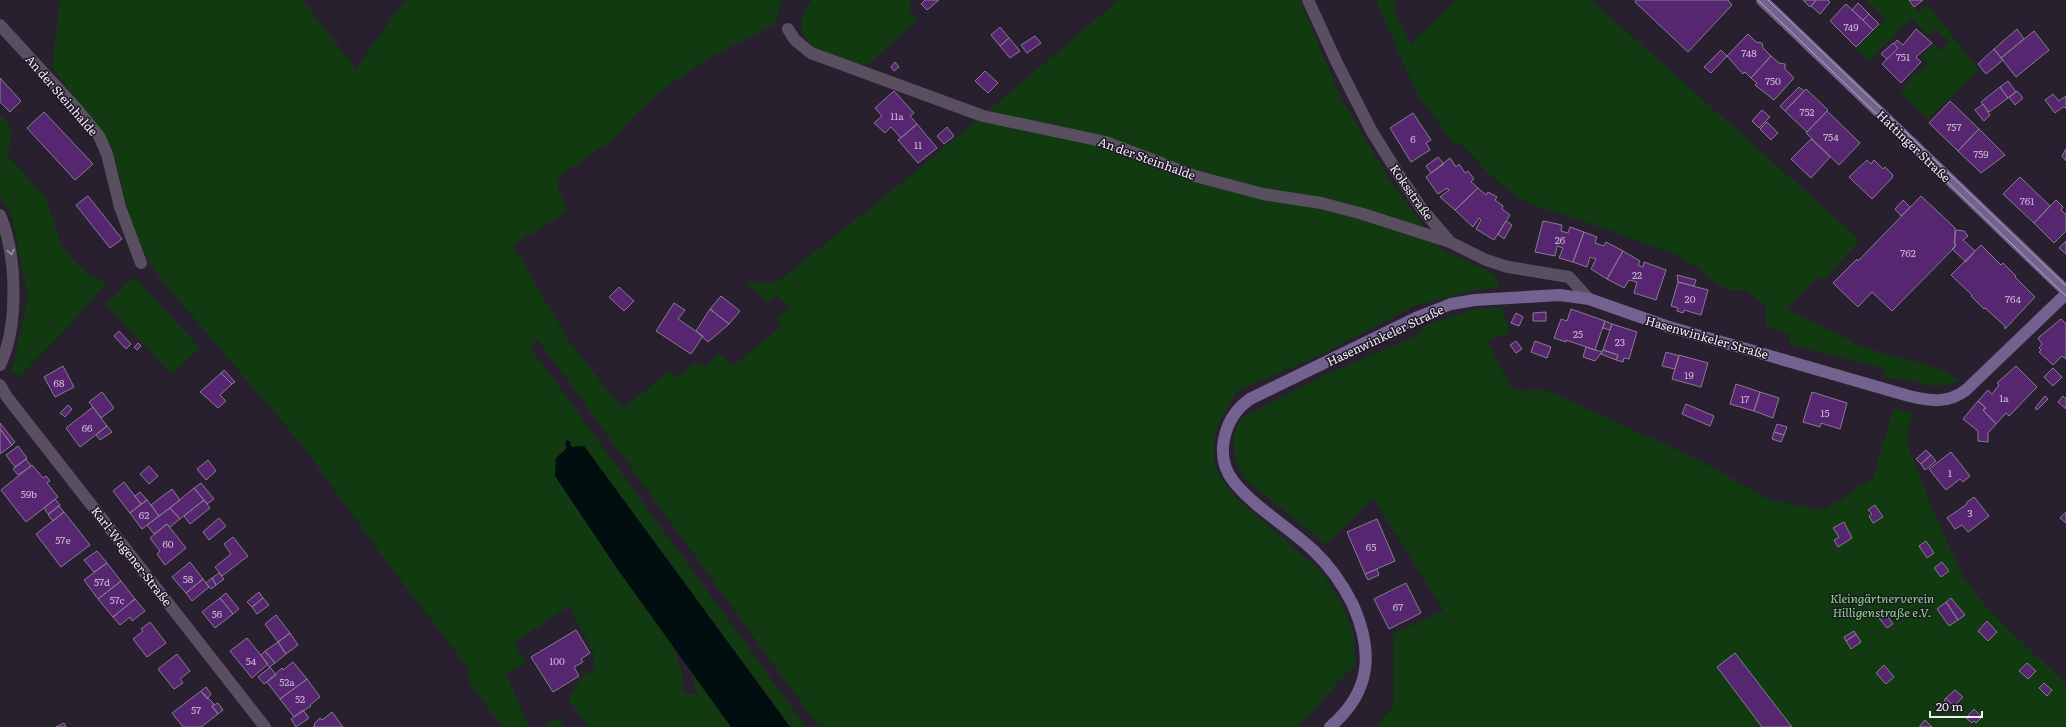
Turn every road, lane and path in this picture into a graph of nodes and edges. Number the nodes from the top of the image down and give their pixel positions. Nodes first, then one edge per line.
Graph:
1 (1308, 0) edge
2 (1762, 0) edge
3 (0, 25) edge
4 (788, 29) dead end
5 (0, 215) edge
6 (1450, 242) junction
7 (141, 263) dead end
8 (2066, 293) edge
9 (1589, 299) junction
10 (0, 365) edge
11 (0, 385) edge
12 (265, 727) edge
13 (1330, 727) edge

1 - 6 street, Koksstraße
2 - 8 street, Hattinger Straße
3 - 7 street, An der Steinhalde
4 - 6 street, An der Steinhalde
5 -> 10 street
6 - 9 street, Koksstraße
8 - 9 street, Hasenwinkeler Straße
9 - 13 street, Hasenwinkeler Straße
11 - 12 street, Karl-Wagener-Straße

